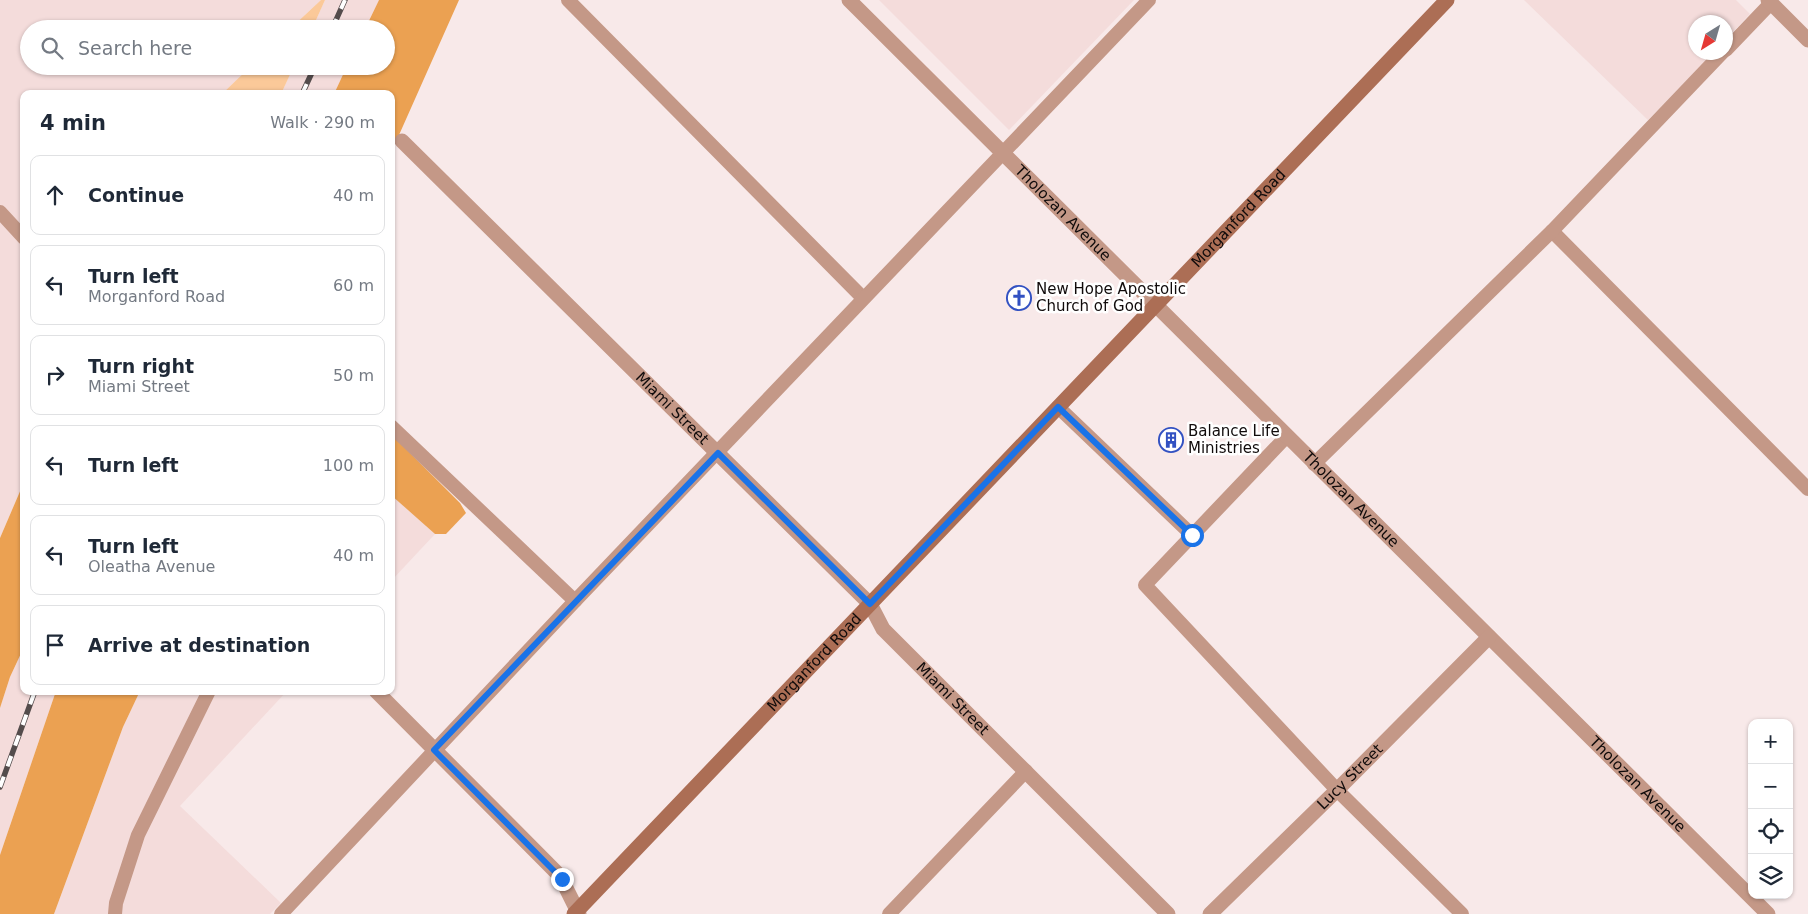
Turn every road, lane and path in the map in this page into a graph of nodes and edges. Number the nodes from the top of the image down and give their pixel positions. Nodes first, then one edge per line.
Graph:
1 (568, 0) edge
2 (849, 0) edge
3 (1149, 0) edge
4 (1447, 0) edge
5 (1769, 1) edge
6 (1808, 40) edge
7 (1733, 41) edge
8 (1715, 60) edge
9 (402, 142) dead end
10 (1002, 153) junction
11 (0, 212) edge
12 (1552, 231) junction
13 (20, 234) edge
14 (863, 298) junction
15 (1157, 304) junction
16 (1058, 407) junction
17 (395, 430) edge
18 (1286, 436) junction
19 (718, 453) junction
20 (1314, 464) junction
21 (1808, 489) edge
22 (1192, 535) junction
23 (574, 601) junction
24 (870, 604) junction
25 (1489, 637) junction
26 (207, 695) edge
27 (380, 695) edge
28 (434, 750) junction
29 (1026, 771) junction
30 (1338, 790) junction
31 (577, 913) edge
32 (115, 914) edge
33 (281, 914) edge
34 (889, 914) edge
35 (1168, 914) edge
36 (1210, 914) edge
37 (1462, 914) edge
38 (1768, 914) edge

1 - 14 lane
2 - 10 street, Tholozan Avenue
3 - 10 lane
4 - 15 street, Morganford Road
5 - 6 street
5 - 7 lane
8 - 12 lane
9 - 19 street, Miami Street
10 - 14 lane
10 - 15 street, Tholozan Avenue
11 - 13 lane
12 - 20 lane
12 - 21 lane
14 - 19 lane
15 - 16 street, Morganford Road
15 - 18 street, Tholozan Avenue
16 - 22 lane
16 - 24 street, Morganford Road
17 - 23 lane
18 - 20 street, Tholozan Avenue
18 - 22 lane
19 - 23 lane
19 - 24 street, Miami Street
20 - 25 street, Tholozan Avenue
22 - 30 lane
23 - 28 lane
24 - 29 street, Miami Street
24 - 31 street, Morganford Road
25 - 30 street, Lucy Street
25 - 38 street, Tholozan Avenue
26 - 32 lane
27 - 28 street
28 - 31 street
28 - 33 lane
29 - 34 lane
29 - 35 street, Miami Street
30 - 36 street, Lucy Street
30 - 37 lane

